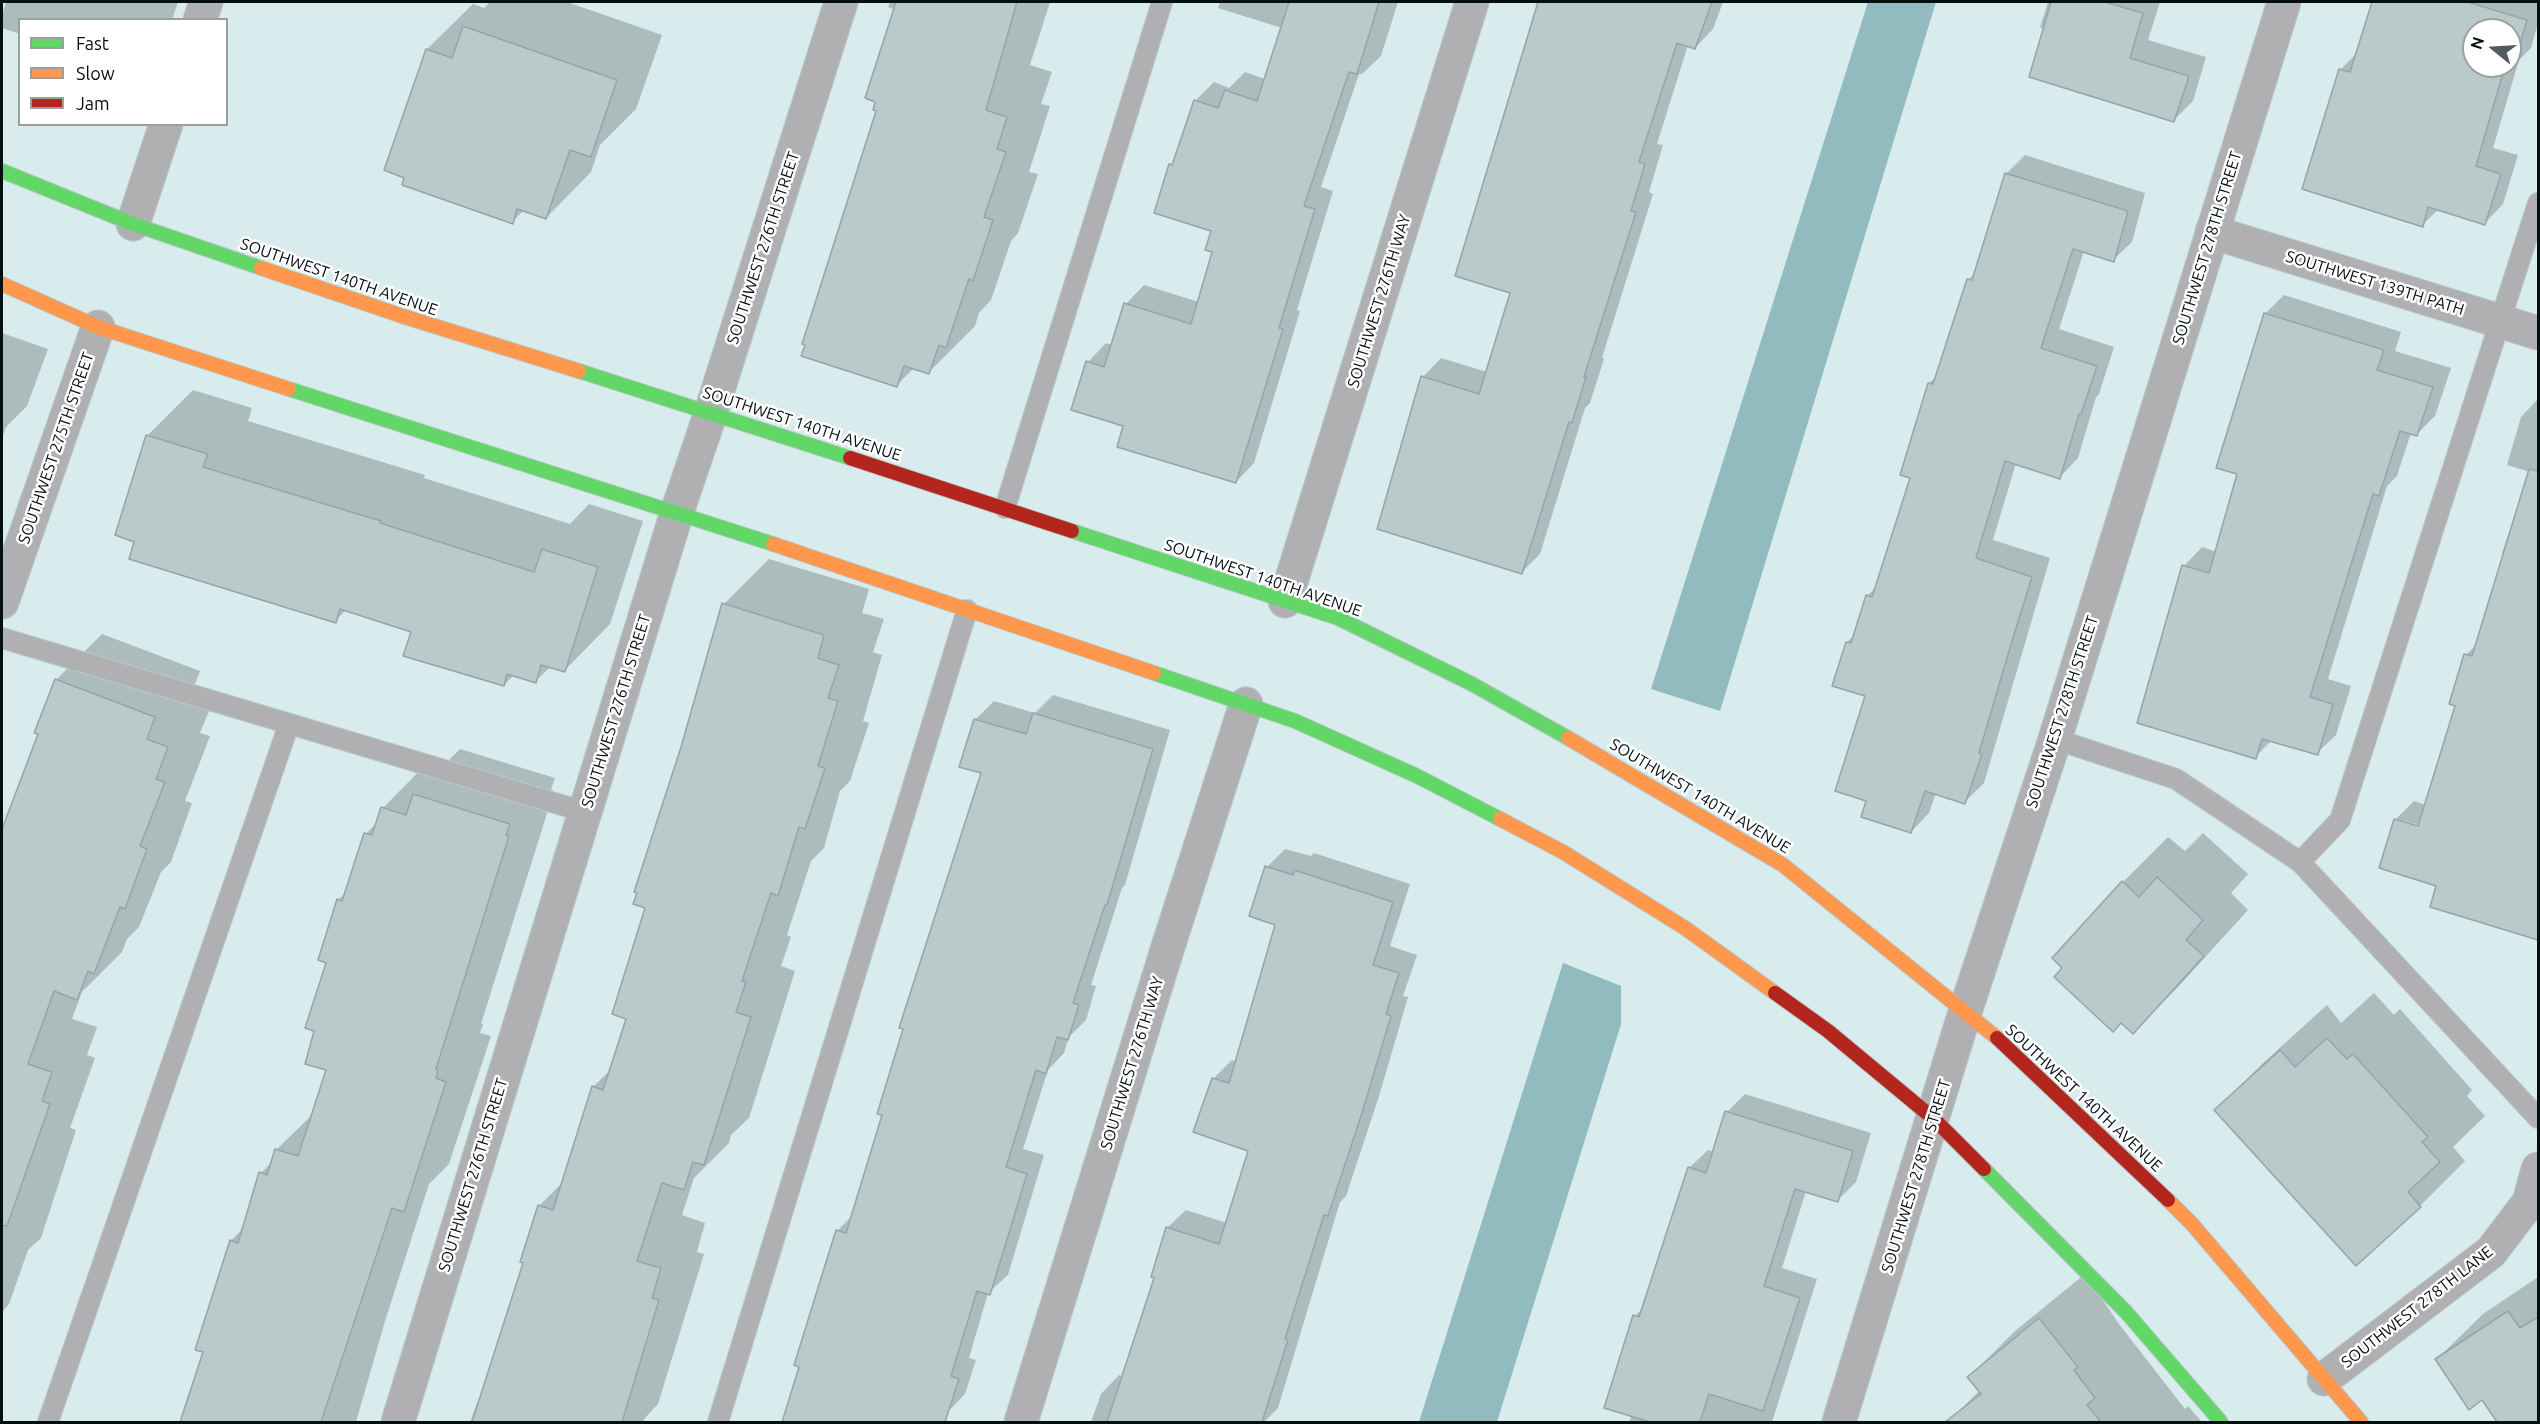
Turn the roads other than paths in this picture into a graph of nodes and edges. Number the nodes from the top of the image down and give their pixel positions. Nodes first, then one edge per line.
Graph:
1 (206, 2) edge
2 (1162, 2) edge
3 (1472, 2) edge
4 (2284, 2) edge
5 (833, 4) edge
6 (201, 18) edge
7 (164, 126) edge
8 (2, 171) edge
9 (2538, 203) edge
10 (133, 224) junction
11 (2212, 232) junction
12 (2, 284) edge
13 (2501, 322) junction
14 (98, 327) junction
15 (2538, 333) edge
16 (711, 411) junction
17 (1005, 508) junction
18 (677, 512) junction
19 (1285, 601) junction
20 (2, 603) edge
21 (967, 610) junction
22 (2, 638) edge
23 (1246, 704) junction
24 (290, 724) junction
25 (2055, 739) junction
26 (585, 812) junction
27 (2300, 862) junction
28 (1965, 1012) junction
29 (2538, 1118) edge
30 (1934, 1119) junction
31 (2538, 1169) edge
32 (2324, 1379) junction
33 (48, 1422) edge
34 (398, 1422) edge
35 (718, 1422) edge
36 (1021, 1422) edge
37 (1839, 1422) edge
38 (2221, 1422) edge
39 (2361, 1422) edge

1 - 6 street
2 - 17 lane
3 - 19 street, SOUTHWEST 276TH WAY
4 - 11 street, SOUTHWEST 278TH STREET
5 - 16 street, SOUTHWEST 276TH STREET
7 - 10 street
8 - 10 street, SOUTHWEST 140TH AVENUE
9 - 13 lane
10 - 16 street, SOUTHWEST 140TH AVENUE
11 - 13 street, SOUTHWEST 139TH PATH
11 - 25 street, SOUTHWEST 278TH STREET
12 - 14 street
13 - 15 street, SOUTHWEST 139TH PATH
13 - 27 lane
14 - 18 street
14 - 20 street, SOUTHWEST 275TH STREET
16 - 17 street, SOUTHWEST 140TH AVENUE
16 - 18 street, SOUTHWEST 276TH STREET
17 - 19 street, SOUTHWEST 140TH AVENUE
18 - 21 street
18 - 26 street, SOUTHWEST 276TH STREET
19 - 28 street, SOUTHWEST 140TH AVENUE
21 - 23 street
21 - 35 lane
22 - 24 lane
23 - 30 street
23 - 36 street, SOUTHWEST 276TH WAY
24 - 26 lane
24 - 33 lane
25 - 27 lane
25 - 28 street, SOUTHWEST 278TH STREET
26 - 34 street, SOUTHWEST 276TH STREET
27 - 29 lane
28 - 30 street, SOUTHWEST 278TH STREET
28 - 32 street, SOUTHWEST 140TH AVENUE
30 - 37 street, SOUTHWEST 278TH STREET
30 - 38 street
31 - 32 street, SOUTHWEST 278TH LANE
32 - 39 street, SOUTHWEST 140TH AVENUE

